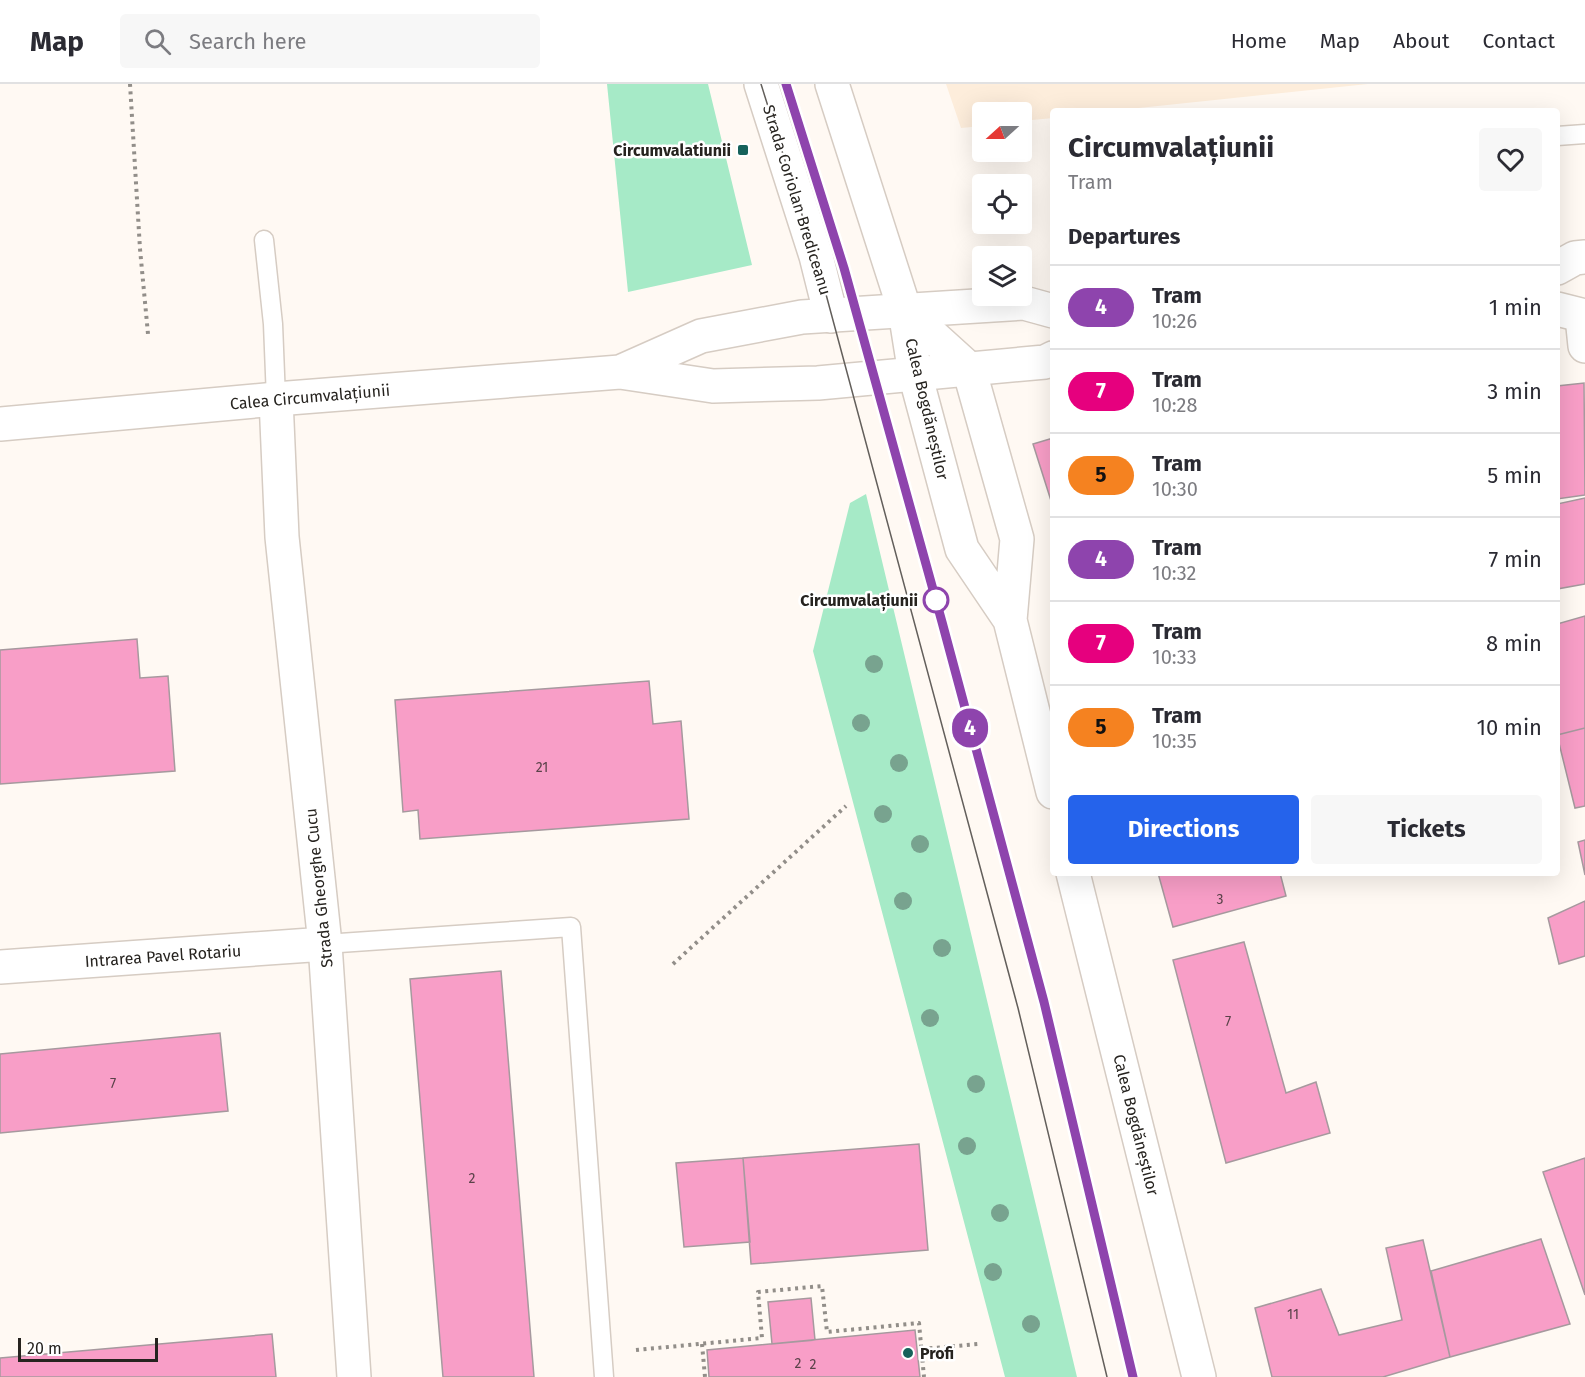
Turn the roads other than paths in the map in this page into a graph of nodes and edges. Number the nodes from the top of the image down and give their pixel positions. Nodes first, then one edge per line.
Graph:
1 (761, 84) edge
2 (832, 84) edge
3 (1585, 134) edge
4 (1560, 136) edge
5 (264, 240) dead end
6 (1585, 257) edge
7 (1560, 266) edge
8 (905, 310) junction
9 (1050, 310) edge
10 (831, 315) junction
11 (1050, 359) edge
12 (969, 369) junction
13 (620, 372) junction
14 (915, 374) junction
15 (276, 399) junction
16 (0, 424) edge
17 (1010, 620) junction
18 (1050, 780) edge
19 (1074, 876) edge
20 (325, 944) junction
21 (0, 967) edge
22 (354, 1377) edge
23 (604, 1377) edge
24 (1199, 1377) edge

1 - 10 main road, Strada Coriolan Brediceanu
2 - 8 main road
3 - 4 lane
5 - 15 lane
6 - 7 main road
8 - 9 main road, Calea Circumvalațiunii
8 - 10 main road, Calea Circumvalațiunii
8 - 12 main road, Calea Bogdăneștilor
8 - 14 main road, Calea Bogdăneștilor
10 - 13 main road, Calea Circumvalațiunii
11 - 12 main road, Calea Circumvalațiunii
12 - 14 main road, Calea Circumvalațiunii
12 - 17 main road, Calea Bogdăneștilor
13 - 14 main road, Calea Circumvalațiunii
13 - 15 main road, Calea Circumvalațiunii
14 - 17 main road, Calea Bogdăneștilor
15 - 16 main road, Calea Circumvalațiunii
15 - 20 main road, Strada Gheorghe Cucu
17 - 18 main road, Calea Bogdăneștilor
19 - 24 main road, Calea Bogdăneștilor
20 - 21 main road, Intrarea Pavel Rotariu
20 - 22 main road, Strada Gheorghe Cucu
20 - 23 lane

